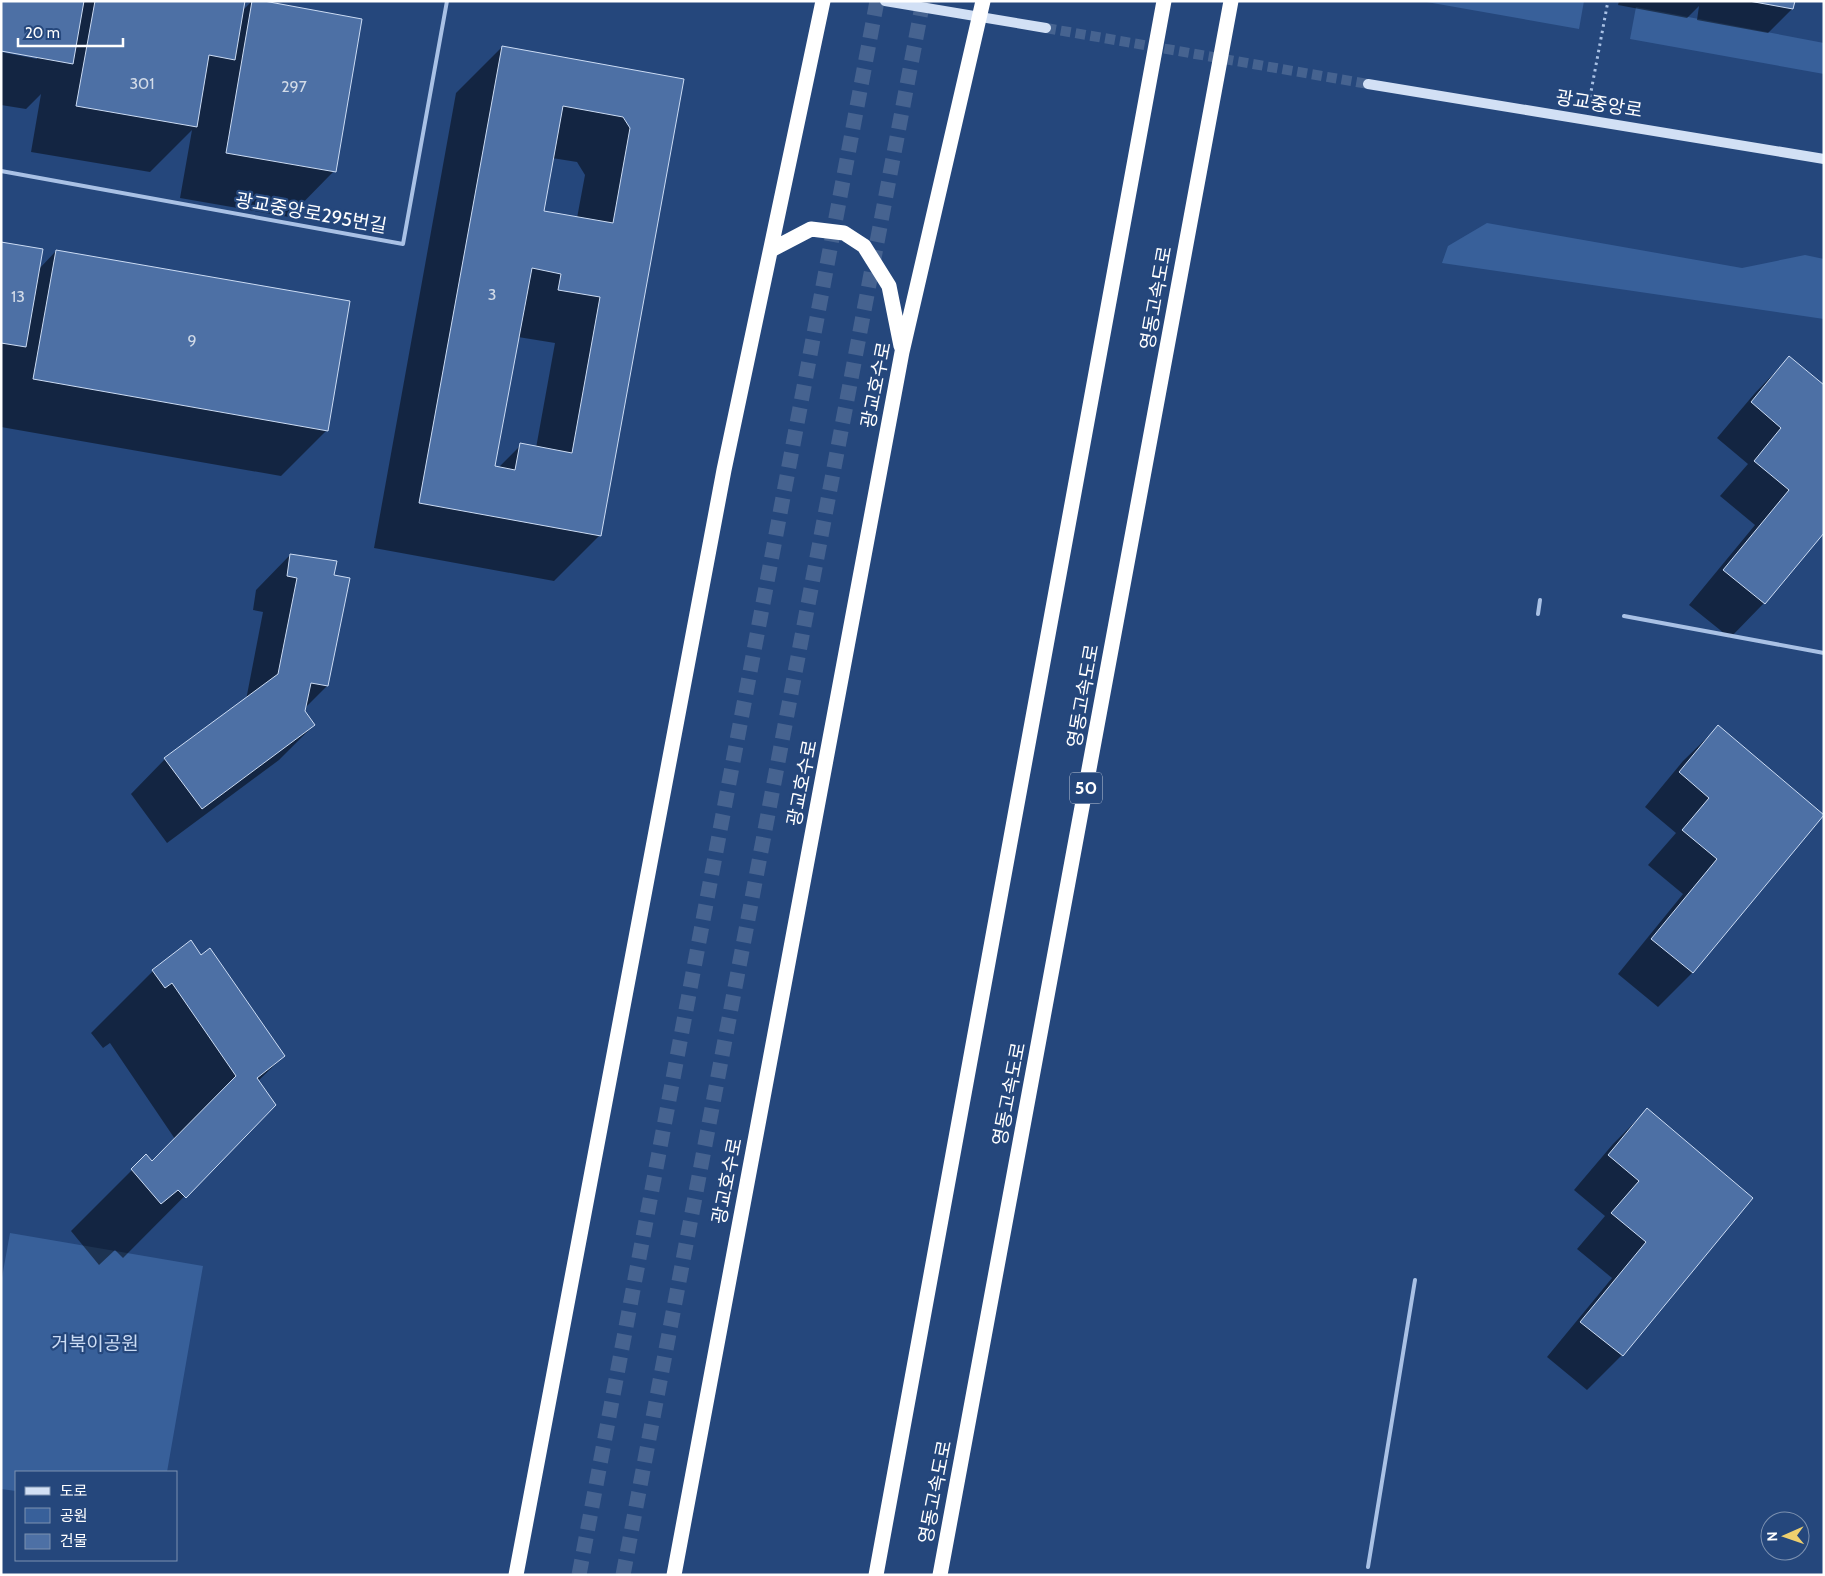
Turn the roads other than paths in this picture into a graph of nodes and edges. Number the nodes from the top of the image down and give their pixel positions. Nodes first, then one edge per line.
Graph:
1 (447, 1) edge
2 (823, 1) edge
3 (885, 1) edge
4 (1164, 1) edge
5 (1231, 1) edge
6 (981, 9) edge
7 (1046, 28) tunnel mouth
8 (1368, 84) tunnel mouth
9 (1824, 159) edge
10 (1, 171) edge
11 (771, 250) junction
12 (902, 352) junction
13 (1540, 600) dead end
14 (1538, 614) dead end
15 (1624, 616) dead end
16 (1824, 654) edge
17 (1415, 1280) dead end
18 (1368, 1567) dead end
19 (516, 1575) edge
20 (674, 1575) edge
21 (876, 1575) edge
22 (940, 1575) edge

1 - 10 lane, 광교중앙로295번길
2 - 11 highway
3 - 6 main road
4 - 21 highway
5 - 22 highway, 영동고속도로 / 50
6 - 7 main road
6 - 12 highway, 광교호수로
8 - 9 main road, 광교중앙로
11 - 12 highway
11 - 19 highway
12 - 20 highway, 광교호수로
13 - 14 lane
15 - 16 lane
17 - 18 lane

